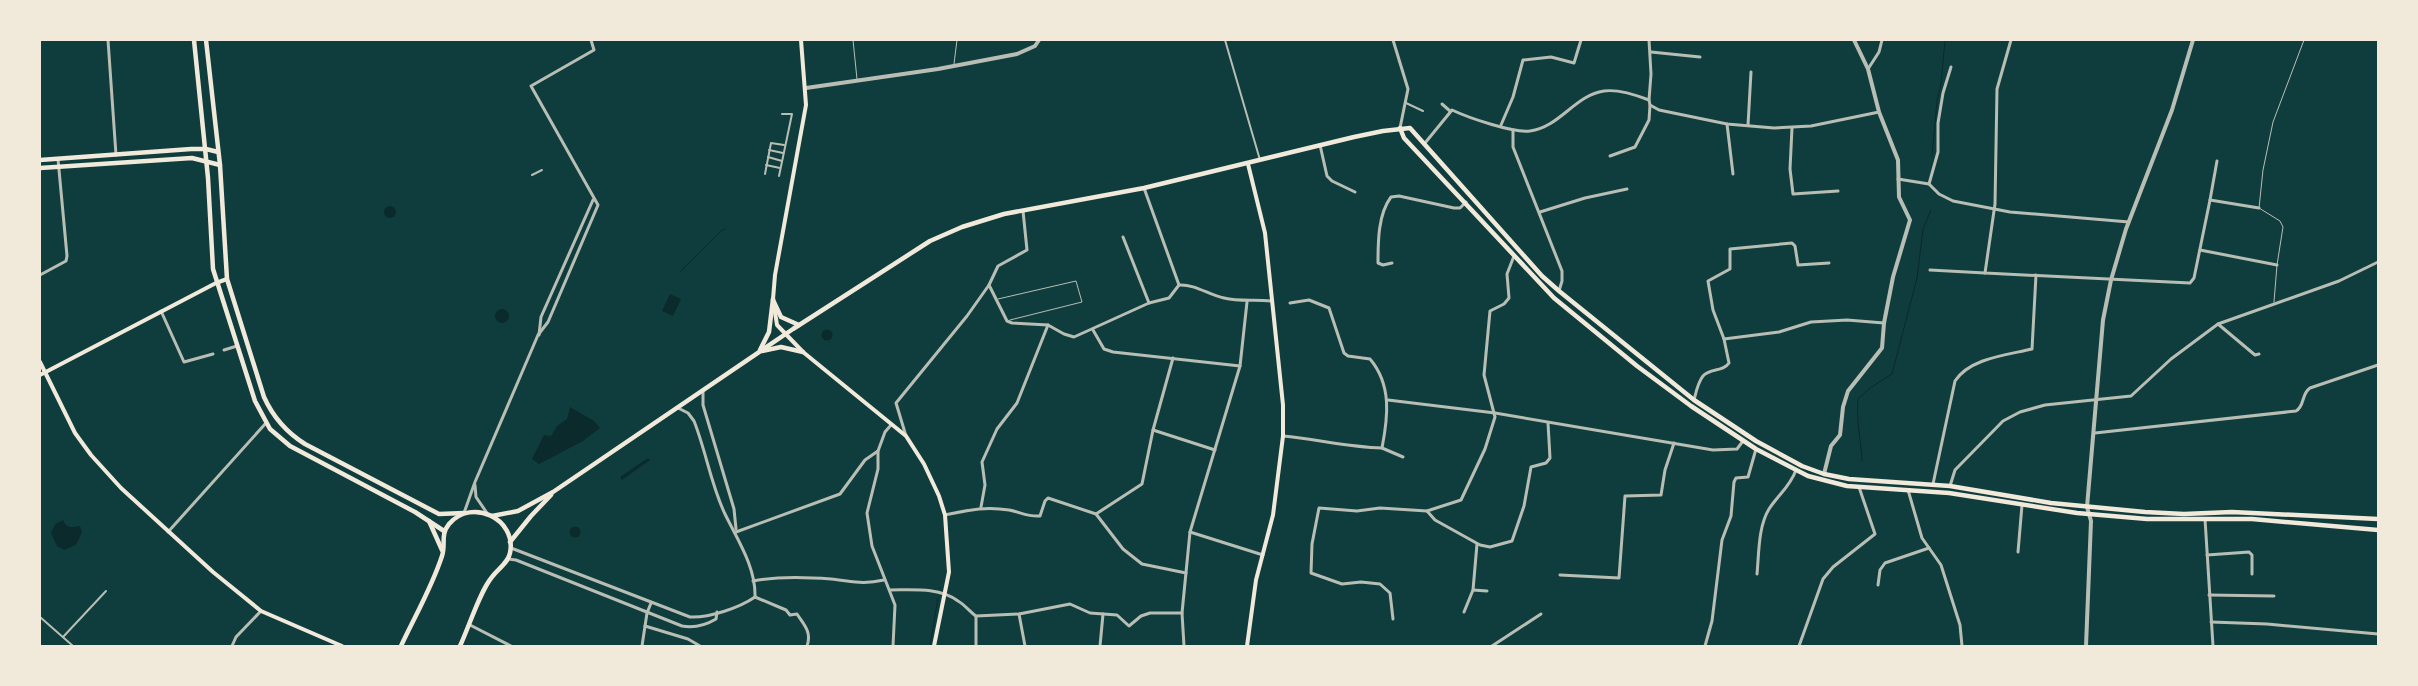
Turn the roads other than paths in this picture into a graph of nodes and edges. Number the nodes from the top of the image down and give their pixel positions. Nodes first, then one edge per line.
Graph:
1 (108, 40) edge
2 (194, 40) edge
3 (206, 40) edge
4 (591, 40) edge
5 (801, 40) edge
6 (853, 40) edge
7 (957, 40) edge
8 (1039, 40) edge
9 (1225, 40) edge
10 (1393, 40) edge
11 (1581, 40) edge
12 (1650, 40) edge
13 (1854, 40) edge
14 (1882, 40) edge
15 (2011, 40) edge
16 (2193, 40) edge
17 (2304, 40) edge
18 (1651, 52) junction
19 (1700, 57) dead end
20 (954, 66) junction
21 (1951, 67) dead end
22 (1868, 69) junction
23 (1751, 72) dead end
24 (857, 80) junction
25 (806, 88) junction
26 (1649, 100) junction
27 (1406, 103) junction
28 (1442, 104) dead end
29 (1650, 105) junction
30 (1450, 110) junction
31 (1423, 111) dead end
32 (1879, 112) junction
33 (782, 114) dead end
34 (1726, 124) junction
35 (1501, 125) junction
36 (1748, 125) junction
37 (1400, 128) junction
38 (1792, 128) junction
39 (1513, 130) junction
40 (1425, 143) junction
41 (785, 145) junction
42 (1320, 145) junction
43 (206, 149) junction
44 (769, 150) junction
45 (218, 152) junction
46 (783, 153) junction
47 (116, 156) junction
48 (1610, 156) dead end
49 (768, 158) junction
50 (58, 159) junction
51 (40, 160) edge
52 (207, 161) junction
53 (782, 161) junction
54 (1260, 161) junction
55 (2217, 161) dead end
56 (1248, 164) junction
57 (220, 165) junction
58 (766, 165) junction
59 (59, 167) junction
60 (40, 168) edge
61 (780, 168) junction
62 (542, 170) dead end
63 (764, 174) dead end
64 (1732, 174) dead end
65 (532, 175) dead end
66 (779, 176) dead end
67 (1898, 180) junction
68 (1929, 184) junction
69 (1144, 188) junction
70 (1627, 189) dead end
71 (1838, 191) dead end
72 (1355, 192) dead end
73 (593, 199) junction
74 (2210, 200) junction
75 (1466, 202) junction
76 (1994, 208) junction
77 (2259, 208) junction
78 (1023, 211) junction
79 (1540, 212) junction
80 (2129, 222) junction
81 (1124, 237) dead end
82 (2200, 250) junction
83 (1515, 255) junction
84 (2378, 262) edge
85 (1392, 263) dead end
86 (1829, 263) dead end
87 (2277, 265) junction
88 (1930, 270) dead end
89 (1985, 273) junction
90 (2036, 274) junction
91 (40, 275) edge
92 (227, 280) junction
93 (2111, 280) junction
94 (216, 283) junction
95 (1179, 284) junction
96 (989, 285) junction
97 (1559, 291) junction
98 (773, 299) junction
99 (998, 299) junction
100 (1271, 301) junction
101 (1247, 302) junction
102 (1149, 303) junction
103 (1290, 303) dead end
104 (2274, 303) junction
105 (161, 311) junction
106 (1007, 321) junction
107 (1884, 323) junction
108 (2218, 324) junction
109 (799, 325) junction
110 (1048, 325) junction
111 (1092, 330) junction
112 (538, 335) junction
113 (784, 335) junction
114 (1724, 339) junction
115 (237, 346) junction
116 (224, 350) dead end
117 (758, 352) junction
118 (803, 352) junction
119 (212, 354) dead end
120 (2259, 354) dead end
121 (1173, 358) junction
122 (40, 362) edge
123 (2378, 365) edge
124 (1240, 366) junction
125 (45, 372) junction
126 (40, 375) edge
127 (703, 390) junction
128 (1388, 400) junction
129 (1694, 400) junction
130 (2098, 400) junction
131 (678, 408) junction
132 (1496, 412) junction
133 (266, 423) junction
134 (1548, 423) junction
135 (891, 425) junction
136 (1153, 430) junction
137 (2095, 433) junction
138 (906, 436) junction
139 (1282, 436) junction
140 (1743, 441) junction
141 (1674, 443) junction
142 (1382, 448) junction
143 (1756, 449) junction
144 (1215, 450) junction
145 (878, 451) junction
146 (1403, 457) dead end
147 (1796, 470) junction
148 (1824, 474) junction
149 (475, 482) junction
150 (1933, 484) junction
151 (1950, 486) junction
152 (1859, 487) junction
153 (1908, 490) junction
154 (553, 492) junction
155 (2022, 505) junction
156 (981, 507) junction
157 (2088, 507) junction
158 (1427, 511) junction
159 (464, 513) junction
160 (487, 513) junction
161 (1096, 514) junction
162 (2090, 514) junction
163 (946, 515) junction
164 (492, 516) junction
165 (2205, 518) junction
166 (428, 519) junction
167 (2378, 519) edge
168 (2378, 530) edge
169 (444, 531) junction
170 (168, 532) junction
171 (736, 532) junction
172 (1190, 532) junction
173 (1478, 543) junction
174 (510, 545) junction
175 (1929, 548) junction
176 (2018, 552) dead end
177 (443, 554) junction
178 (1263, 555) junction
179 (2207, 555) junction
180 (508, 559) junction
181 (1186, 572) junction
182 (1560, 574) dead end
183 (1757, 574) dead end
184 (2252, 574) dead end
185 (884, 580) junction
186 (753, 581) junction
187 (1878, 585) dead end
188 (890, 590) junction
189 (1473, 590) junction
190 (1487, 591) dead end
191 (106, 592) dead end
192 (2209, 595) junction
193 (946, 596) junction
194 (2274, 596) dead end
195 (755, 597) junction
196 (650, 603) junction
197 (261, 611) junction
198 (717, 612) junction
199 (1464, 612) dead end
200 (646, 613) junction
201 (1182, 613) junction
202 (1019, 614) junction
203 (1103, 614) junction
204 (1540, 614) dead end
205 (976, 616) junction
206 (40, 617) edge
207 (1393, 620) dead end
208 (2211, 622) junction
209 (470, 625) junction
210 (645, 626) junction
211 (2378, 634) edge
212 (63, 636) junction
213 (73, 646) edge
214 (232, 646) edge
215 (342, 646) edge
216 (401, 646) edge
217 (460, 646) edge
218 (511, 646) edge
219 (642, 646) edge
220 (700, 646) edge
221 (807, 646) edge
222 (893, 646) edge
223 (934, 646) edge
224 (976, 646) edge
225 (1025, 646) edge
226 (1100, 646) edge
227 (1184, 646) edge
228 (1247, 646) edge
229 (1492, 646) edge
230 (1705, 646) edge
231 (1798, 646) edge
232 (1962, 646) edge
233 (2086, 646) edge
234 (2213, 646) edge

1 - 47 street
2 - 43 main road
3 - 45 main road
4 - 73 street
5 - 25 main road
6 - 24 lane
7 - 20 lane
8 - 20 street
9 - 54 street
10 - 27 street
11 - 35 street
12 - 18 street
13 - 22 street
14 - 22 street
15 - 76 street
16 - 80 street
17 - 77 lane
18 - 19 street
18 - 26 street
20 - 24 street
21 - 68 street
22 - 32 street
23 - 36 street
24 - 25 street
25 - 98 main road
26 - 29 street
26 - 39 street
27 - 31 street
27 - 37 street
28 - 30 street
29 - 34 street
29 - 48 street
30 - 35 street
30 - 40 street
32 - 38 street
32 - 67 street
33 - 41 street
34 - 36 street
34 - 64 street
35 - 39 street
36 - 38 street
37 - 40 main road
37 - 42 main road
37 - 75 main road
38 - 71 street
39 - 79 street
40 - 97 main road
41 - 44 street
41 - 46 street
42 - 54 main road
42 - 72 street
43 - 45 main road
43 - 47 main road
43 - 52 main road
44 - 46 street
44 - 49 street
45 - 57 main road
46 - 53 street
47 - 50 main road
49 - 53 street
49 - 58 street
50 - 51 main road
50 - 59 street
52 - 57 main road
52 - 59 main road
52 - 94 main road
53 - 61 street
54 - 56 main road
55 - 74 street
56 - 69 main road
56 - 100 main road
57 - 92 main road
58 - 61 street
58 - 63 street
59 - 60 main road
59 - 91 street
61 - 66 street
62 - 65 street
67 - 68 street
67 - 107 street
68 - 76 street
69 - 78 main road
69 - 95 street
70 - 79 street
73 - 112 street
73 - 112 street
74 - 77 street
74 - 82 street
75 - 83 main road
75 - 85 street
76 - 80 street
76 - 89 street
77 - 87 lane
78 - 96 street
78 - 109 main road
79 - 97 street
80 - 93 street
81 - 102 street
82 - 87 street
82 - 93 street
83 - 132 street
83 - 140 main road
84 - 104 street
86 - 114 street
87 - 104 lane
88 - 89 street
89 - 90 street
90 - 93 street
90 - 150 street
92 - 94 main road
92 - 159 main road
93 - 130 street
94 - 105 main road
94 - 115 main road
95 - 101 street
95 - 102 street
96 - 99 street
96 - 138 street
97 - 129 main road
98 - 109 main road
98 - 113 main road
98 - 117 main road
99 - 106 street
99 - 106 lane
100 - 101 street
100 - 139 main road
101 - 124 street
102 - 111 street
103 - 128 street
104 - 108 street
105 - 119 street
105 - 125 main road
106 - 110 street
107 - 114 street
107 - 148 street
108 - 120 street
108 - 130 street
109 - 113 main road
110 - 111 street
110 - 156 street
111 - 121 street
112 - 149 street
113 - 117 main road
113 - 118 main road
114 - 129 street
115 - 116 street
115 - 133 main road
117 - 118 main road
117 - 127 main road
118 - 135 main road
121 - 124 street
121 - 136 street
122 - 125 main road
123 - 137 street
124 - 144 street
125 - 126 main road
125 - 170 main road
127 - 131 main road
127 - 171 street
128 - 132 street
128 - 142 street
129 - 148 main road
130 - 137 street
130 - 151 street
131 - 154 main road
131 - 171 street
132 - 134 street
132 - 158 street
133 - 166 main road
133 - 170 street
134 - 141 street
134 - 173 street
135 - 138 main road
135 - 145 street
136 - 144 street
136 - 161 street
137 - 157 street
138 - 163 main road
139 - 142 street
139 - 178 main road
140 - 141 street
140 - 143 main road
141 - 182 street
142 - 146 street
143 - 147 main road
143 - 230 street
144 - 172 street
145 - 171 street
145 - 185 street
147 - 152 main road
147 - 183 street
148 - 150 main road
149 - 159 street
149 - 160 street
150 - 151 main road
151 - 157 main road
152 - 153 main road
152 - 231 street
153 - 155 main road
153 - 175 street
154 - 164 main road
154 - 174 main road
155 - 162 main road
155 - 176 street
156 - 161 street
156 - 163 street
157 - 162 street
157 - 167 main road
158 - 173 street
158 - 207 street
159 - 160 main road
159 - 169 main road
160 - 164 main road
161 - 181 street
162 - 165 main road
162 - 233 street
163 - 193 main road
164 - 174 main road
165 - 168 main road
165 - 179 street
166 - 169 main road
166 - 177 main road
169 - 177 main road
170 - 197 main road
171 - 186 street
172 - 178 street
172 - 181 street
173 - 189 street
174 - 180 main road
174 - 196 street
175 - 187 street
175 - 232 street
177 - 216 main road
178 - 228 main road
179 - 184 street
179 - 192 street
180 - 200 street
180 - 209 main road
181 - 201 street
185 - 186 street
185 - 188 street
186 - 195 street
188 - 193 street
188 - 222 street
189 - 190 street
189 - 199 street
191 - 212 street
192 - 194 street
192 - 208 street
193 - 205 street
193 - 223 main road
195 - 198 street
195 - 221 street
196 - 198 street
196 - 200 street
197 - 214 street
197 - 215 main road
198 - 200 street
200 - 210 street
201 - 203 street
201 - 227 street
202 - 203 street
202 - 205 street
202 - 225 street
203 - 226 street
204 - 229 street
205 - 224 street
206 - 212 street
208 - 211 street
208 - 234 street
209 - 217 main road
209 - 218 street
210 - 219 street
210 - 220 street
212 - 213 street

